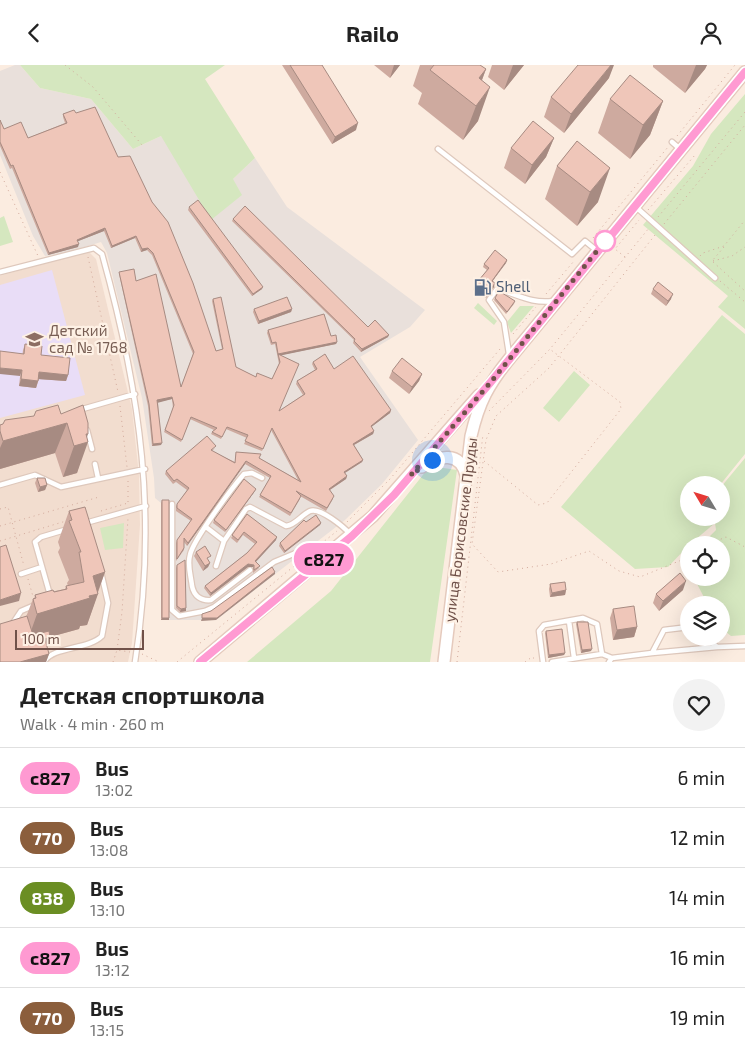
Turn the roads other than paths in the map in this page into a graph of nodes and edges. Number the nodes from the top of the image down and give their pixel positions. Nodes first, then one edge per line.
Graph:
1 (745, 73) edge
2 (672, 142) dead end
3 (438, 149) dead end
4 (681, 150) junction
5 (635, 206) junction
6 (593, 247) junction
7 (0, 272) edge
8 (715, 277) road end
9 (557, 300) junction
10 (510, 358) junction
11 (490, 383) junction
12 (135, 394) junction
13 (82, 409) junction
14 (73, 411) edge
15 (84, 417) edge
16 (86, 425) edge
17 (92, 449) dead end
18 (95, 465) dead end
19 (145, 469) junction
20 (411, 475) junction
21 (98, 478) junction
22 (262, 478) dead end
23 (467, 479) junction
24 (0, 485) edge
25 (172, 504) dead end
26 (146, 506) junction
27 (89, 522) junction
28 (79, 525) edge
29 (206, 527) junction
30 (70, 528) edge
31 (91, 531) edge
32 (352, 536) junction
33 (224, 541) junction
34 (325, 558) junction
35 (216, 565) dead end
36 (42, 567) junction
37 (100, 568) edge
38 (250, 570) dead end
39 (23, 573) road end
40 (48, 601) edge
41 (41, 603) edge
42 (569, 621) junction
43 (11, 626) edge
44 (680, 628) edge
45 (745, 646) edge
46 (717, 647) joint
47 (652, 653) junction
48 (602, 654) junction
49 (574, 659) junction
50 (610, 660) edge
51 (44, 662) edge
52 (135, 662) edge
53 (200, 662) edge
54 (444, 662) edge
55 (543, 662) edge
56 (552, 662) edge

1 - 4 main road, улица Борисовские Пруды
2 - 4 lane
3 - 6 lane
4 - 5 main road, улица Борисовские Пруды
5 - 6 main road, улица Борисовские Пруды
5 - 8 lane
6 - 9 main road, улица Борисовские Пруды
7 - 12 lane
9 - 10 main road, улица Борисовские Пруды
9 - 10 lane
10 - 11 main road, улица Борисовские Пруды
11 - 20 main road
11 - 23 main road, улица Борисовские Пруды
12 - 13 lane
12 - 19 lane
13 - 14 lane
13 - 15 lane
16 - 17 lane
18 - 21 lane
19 - 21 lane
19 - 26 lane
20 - 23 main road
20 - 32 main road
21 - 24 lane
22 - 29 lane
23 - 54 main road, улица Борисовские Пруды
25 - 34 lane
26 - 27 lane
26 - 52 lane
27 - 28 lane
27 - 31 lane
29 - 33 lane
29 - 38 lane
30 - 36 lane
32 - 33 lane
32 - 34 main road
33 - 35 lane
34 - 53 main road
36 - 39 lane
36 - 40 lane
37 - 51 lane
41 - 43 lane
42 - 48 lane
42 - 49 lane
42 - 55 lane
44 - 47 lane
45 - 46 lane
46 - 47 lane
47 - 50 lane
48 - 49 lane
48 - 50 lane
49 - 56 lane

